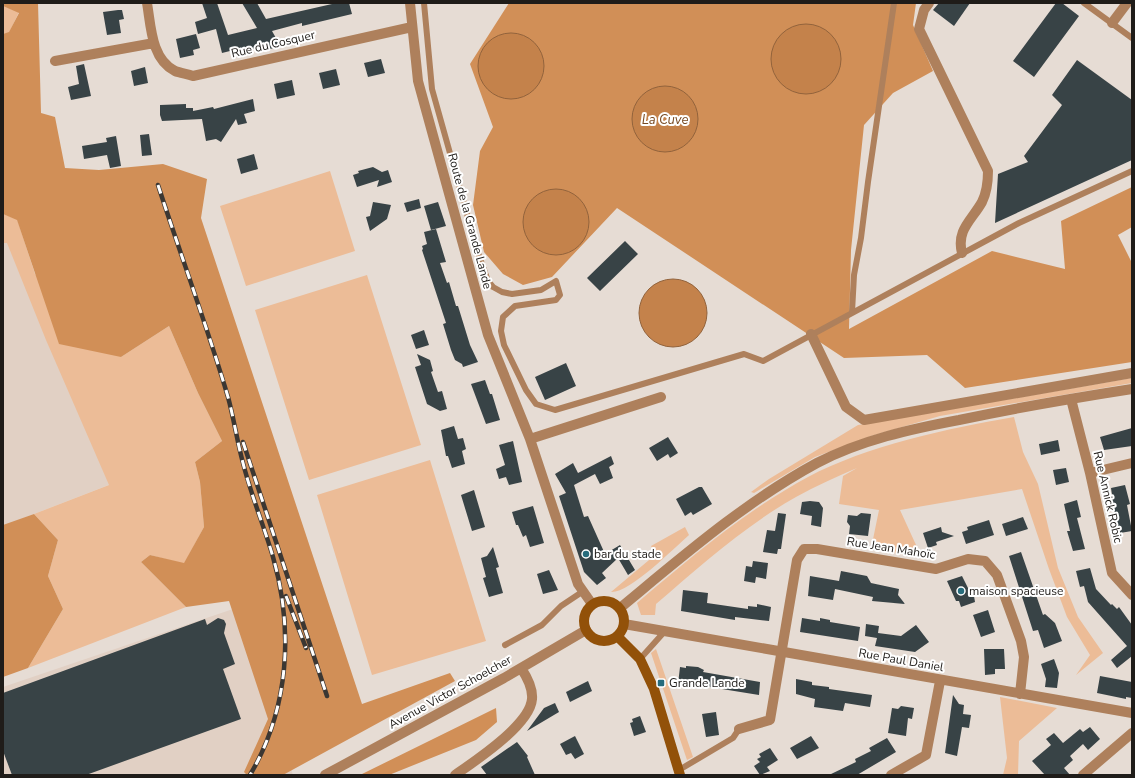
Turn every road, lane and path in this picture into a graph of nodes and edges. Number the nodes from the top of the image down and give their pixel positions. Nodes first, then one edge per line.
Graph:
1 (147, 3) edge
2 (410, 3) edge
3 (424, 3) edge
4 (894, 3) edge
5 (929, 3) edge
6 (1084, 3) edge
7 (1127, 3) edge
8 (1112, 23) junction
9 (412, 27) junction
10 (1132, 38) edge
11 (154, 43) junction
12 (55, 61) dead end
13 (1132, 171) edge
14 (962, 252) junction
15 (852, 312) junction
16 (811, 334) junction
17 (1132, 373) edge
18 (1132, 389) edge
19 (661, 397) dead end
20 (1071, 399) junction
21 (530, 439) junction
22 (1132, 463) edge
23 (1090, 473) junction
24 (582, 592) junction
25 (1132, 595) edge
26 (592, 604) junction
27 (620, 608) junction
28 (624, 624) junction
29 (586, 630) junction
30 (665, 631) junction
31 (618, 636) junction
32 (505, 645) dead end
33 (782, 652) junction
34 (640, 659) junction
35 (521, 668) junction
36 (940, 681) junction
37 (1020, 694) junction
38 (1132, 714) edge
39 (739, 729) joint
40 (1132, 733) edge
41 (680, 773) edge
42 (325, 775) edge
43 (455, 775) edge
44 (891, 775) edge
45 (1083, 775) edge

1 - 11 street, Rue du Cosquer
2 - 9 street, Route de la Grande Lande
3 - 16 lane
4 - 15 lane
5 - 14 street
6 - 8 lane
7 - 8 street
8 - 10 lane
9 - 11 street, Rue du Cosquer
9 - 21 street, Route de la Grande Lande
11 - 12 street
13 - 14 lane
14 - 15 lane
15 - 16 lane
16 - 17 street
18 - 20 street
19 - 21 street
20 - 23 street, Rue Annick Robic
20 - 27 street
21 - 24 street, Route de la Grande Lande
22 - 23 street
23 - 25 street, Rue Annick Robic
24 - 26 street, Route de la Grande Lande
24 - 32 lane
26 - 27 street
26 - 29 street
27 - 28 street
28 - 30 street, Rue Paul Daniel
28 - 31 street
29 - 31 street
29 - 35 street, Avenue Victor Schoelcher
30 - 33 street, Rue Paul Daniel
30 - 34 lane
31 - 34 street
33 - 36 street, Rue Paul Daniel
33 - 37 street, Rue Jean Mahoïc
33 - 39 street
34 - 41 street
35 - 42 street, Avenue Victor Schoelcher
35 - 43 street
36 - 37 street, Rue Paul Daniel
36 - 44 street
37 - 38 street, Rue Paul Daniel
39 - 41 lane
40 - 45 street

